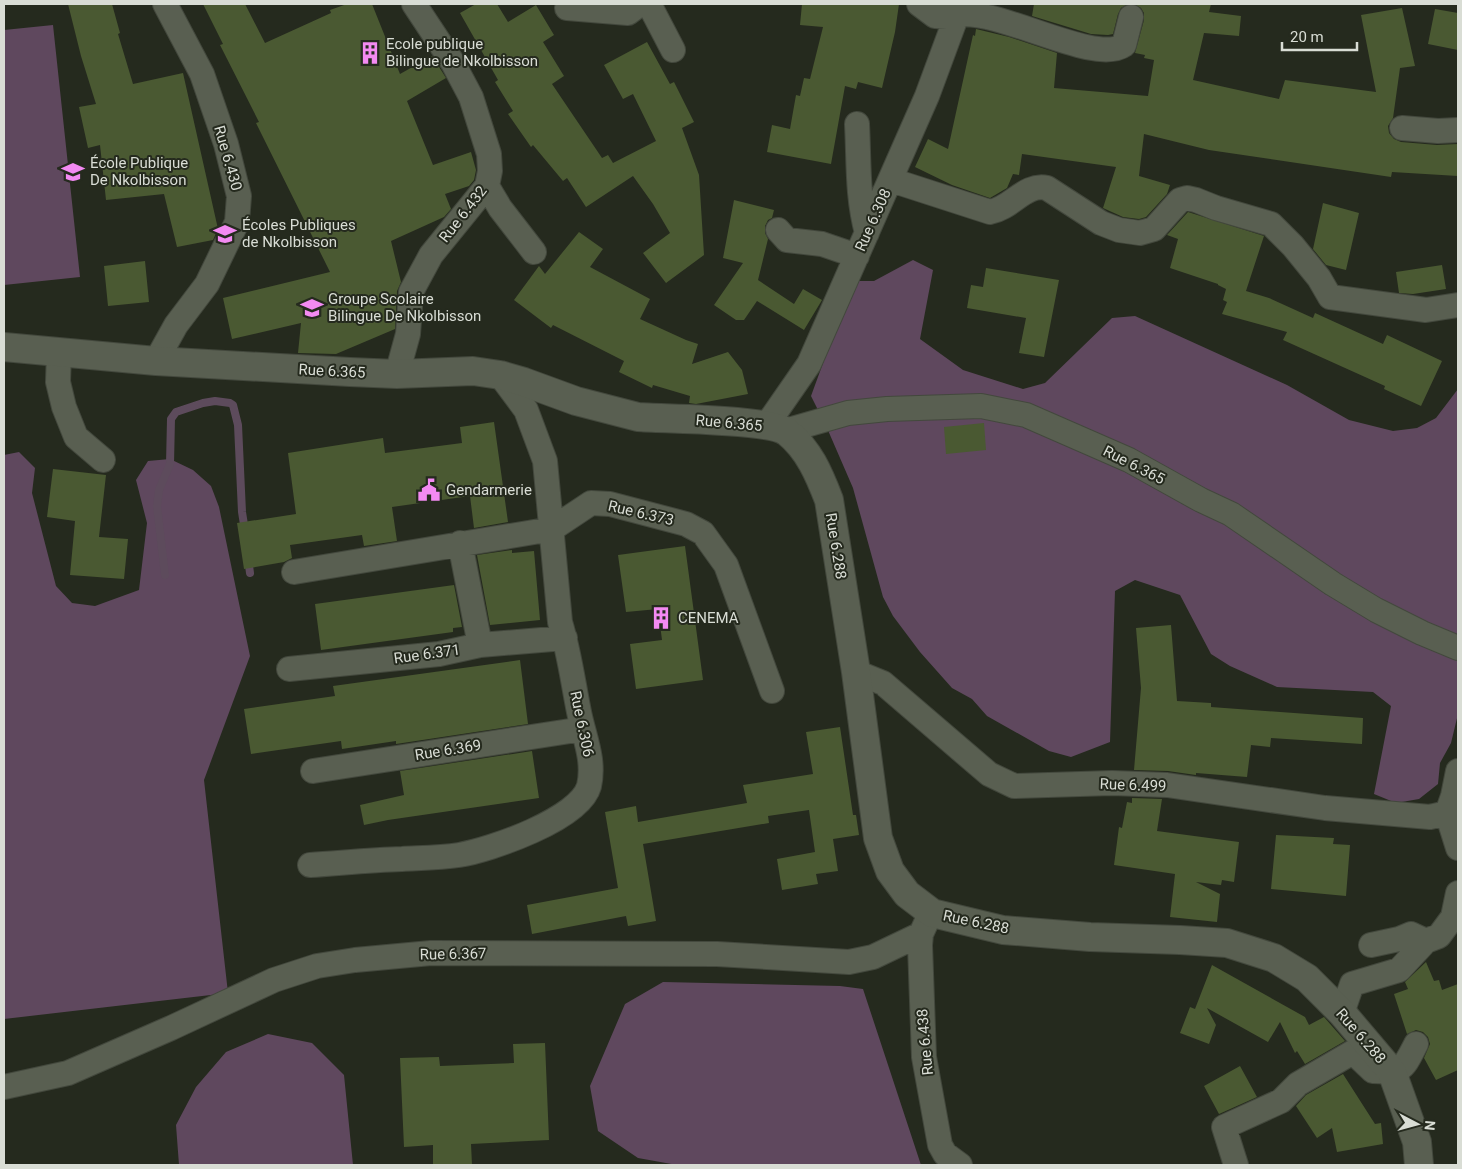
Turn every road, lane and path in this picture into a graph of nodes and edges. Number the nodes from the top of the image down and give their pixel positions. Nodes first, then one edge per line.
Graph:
1 (165, 4) edge
2 (414, 4) edge
3 (640, 4) edge
4 (649, 4) edge
5 (919, 4) edge
6 (567, 8) dead end
7 (959, 9) edge
8 (1132, 17) dead end
9 (673, 50) dead end
10 (857, 124) dead end
11 (1402, 128) dead end
12 (1458, 130) edge
13 (891, 180) junction
14 (487, 186) junction
15 (778, 230) dead end
16 (867, 233) junction
17 (534, 252) dead end
18 (857, 256) junction
19 (1458, 305) edge
20 (4, 347) edge
21 (59, 352) junction
22 (156, 360) junction
23 (397, 374) junction
24 (500, 375) junction
25 (775, 428) junction
26 (103, 460) dead end
27 (552, 529) junction
28 (460, 543) junction
29 (294, 572) dead end
30 (565, 638) junction
31 (480, 645) junction
32 (1458, 648) edge
33 (288, 669) dead end
34 (856, 672) junction
35 (772, 691) dead end
36 (583, 729) junction
37 (1458, 770) edge
38 (313, 771) dead end
39 (1453, 822) edge
40 (1458, 848) edge
41 (310, 865) dead end
42 (1458, 893) edge
43 (927, 924) junction
44 (1426, 941) junction
45 (1371, 945) dead end
46 (1342, 1013) junction
47 (1416, 1044) dead end
48 (1392, 1072) junction
49 (4, 1087) edge
50 (960, 1165) edge
51 (1236, 1165) edge
52 (1419, 1165) edge

1 - 22 street, Rue 6.430
2 - 14 street, Rue 6.432
3 - 6 street
4 - 9 street
5 - 7 street
7 - 8 street
7 - 13 street, Rue 6.308
10 - 16 street
11 - 12 street
13 - 16 street, Rue 6.308
13 - 19 street
14 - 17 street
14 - 23 street, Rue 6.432
15 - 18 street
16 - 18 street, Rue 6.308
18 - 25 street, Rue 6.308
20 - 21 street, Rue 6.365
21 - 22 street, Rue 6.365
21 - 26 street
22 - 23 street, Rue 6.365
23 - 24 street, Rue 6.365
24 - 25 street, Rue 6.365
24 - 27 street, Rue 6.306
25 - 32 street, Rue 6.365
25 - 34 street, Rue 6.288
27 - 28 street, Rue 6.373
27 - 30 street, Rue 6.306
27 - 35 street, Rue 6.373
28 - 29 street, Rue 6.373
28 - 31 street
30 - 31 street, Rue 6.371
30 - 36 street, Rue 6.306
31 - 33 street, Rue 6.371
34 - 39 street, Rue 6.499
34 - 43 street, Rue 6.288
36 - 38 street, Rue 6.369
36 - 41 street, Rue 6.306
37 - 39 street
39 - 40 street
42 - 44 street
43 - 46 street, Rue 6.288
43 - 49 street, Rue 6.367
43 - 50 street, Rue 6.438
44 - 45 street
44 - 46 street
46 - 48 street, Rue 6.288
47 - 48 street
48 - 51 street
48 - 52 street, Rue 6.288

